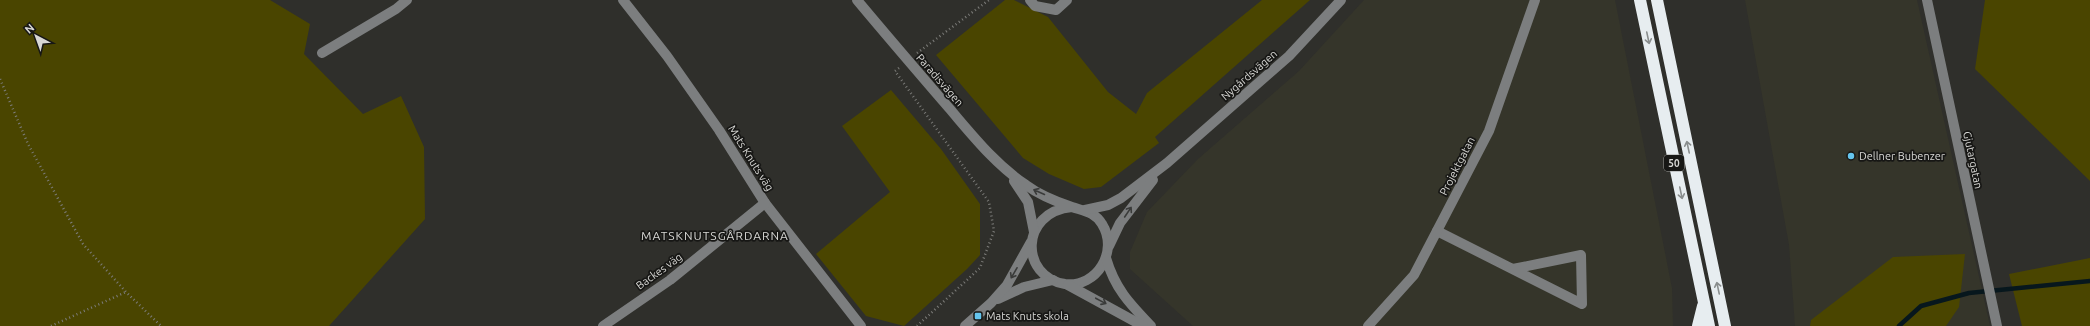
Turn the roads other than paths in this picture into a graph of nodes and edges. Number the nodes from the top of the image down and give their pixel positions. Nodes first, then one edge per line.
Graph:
1 (407, 0) edge
2 (623, 0) edge
3 (857, 0) edge
4 (1030, 0) edge
5 (1067, 0) edge
6 (1341, 0) edge
7 (1535, 0) edge
8 (1640, 0) edge
9 (1657, 0) edge
10 (1927, 0) edge
11 (322, 53) dead end
12 (1167, 163) junction
13 (1008, 173) junction
14 (765, 203) junction
15 (1072, 207) junction
16 (1085, 210) junction
17 (1437, 231) junction
18 (1033, 236) junction
19 (1109, 246) junction
20 (1106, 258) junction
21 (1513, 269) junction
22 (1053, 280) junction
23 (1066, 284) junction
24 (991, 303) junction
25 (1704, 303) junction
26 (603, 326) edge
27 (860, 326) edge
28 (965, 326) edge
29 (1144, 326) edge
30 (1151, 326) edge
31 (1368, 326) edge
32 (1698, 326) edge
33 (1709, 326) edge
34 (1724, 326) edge
35 (1997, 326) edge

1 - 11 street
2 - 14 street, Mats Knuts väg
3 - 13 street, Paradisvägen
4 - 5 street
6 - 12 street, Nygårdsvägen
7 - 17 street, Projektgatan
8 -> 25 highway, 50
34 -> 9 highway, 50
10 - 35 street, Gjutargatan
12 - 16 street, Nygårdsvägen
19 -> 12 street, Nygårdsvägen
15 -> 13 street, Paradisvägen
13 - 18 street, Paradisvägen
14 - 26 street, Backes väg
14 - 27 street, Mats Knuts väg
15 - 16 street
15 - 18 street
16 - 19 street
17 - 21 street
17 - 31 street, Projektgatan
18 - 22 street
18 -> 24 street
19 - 20 street
20 - 23 street
20 - 30 street
21 - 21 street
22 - 23 street
22 - 24 street
23 -> 29 street
24 - 28 street
25 - 32 highway
25 - 33 highway, 50

